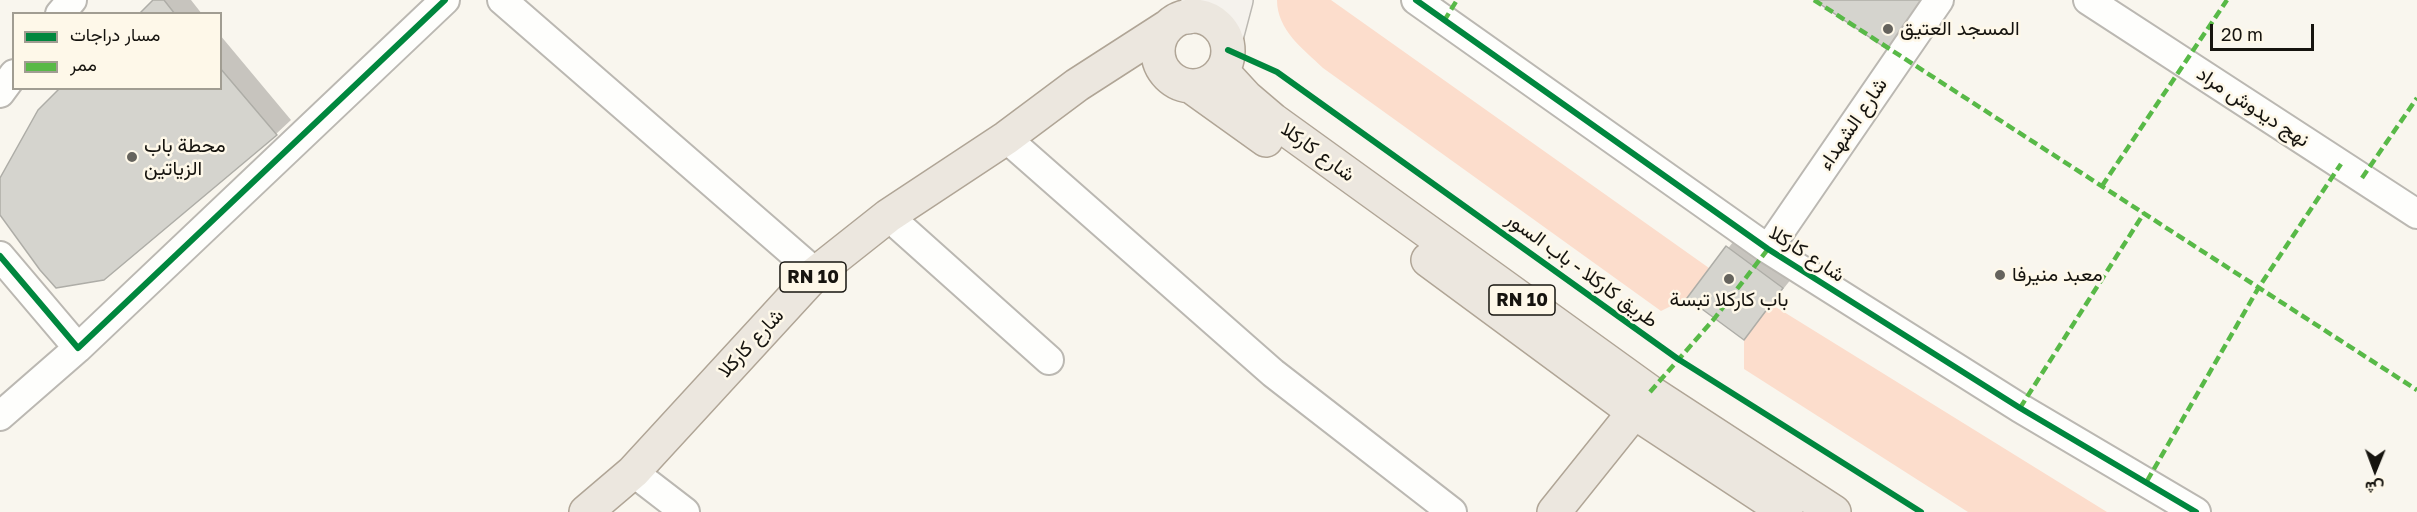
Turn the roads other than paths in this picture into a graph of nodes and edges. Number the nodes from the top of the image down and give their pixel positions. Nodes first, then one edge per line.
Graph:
1 (72, 0) edge
2 (445, 0) edge
3 (502, 0) edge
4 (1236, 0) edge
5 (1416, 0) edge
6 (1939, 0) edge
7 (2088, 0) edge
8 (62, 12) edge
9 (1187, 15) edge
10 (1226, 38) junction
11 (1222, 71) junction
12 (1077, 85) junction
13 (1187, 86) junction
14 (1006, 138) junction
15 (2417, 214) edge
16 (888, 216) junction
17 (1768, 249) junction
18 (0, 256) edge
19 (816, 273) junction
20 (78, 348) junction
21 (1049, 360) dead end
22 (1642, 402) junction
23 (0, 416) edge
24 (633, 472) junction
25 (586, 512) edge
26 (685, 512) edge
27 (1452, 512) edge
28 (1554, 512) edge
29 (1786, 512) edge
30 (1834, 512) edge
31 (2196, 512) edge

1 - 8 street
2 - 20 street
3 - 19 street
4 - 10 main road
5 - 17 street, شارع كاركلا
6 - 17 street, شارع الشهداء
7 - 15 street, نهج ديدوش مراد
9 - 10 main road
9 - 12 main road, شارع كاركلا
9 - 13 main road
10 - 11 main road
11 - 13 main road
11 - 22 main road, شارع كاركلا / RN 10
12 - 13 main road
12 - 14 main road, شارع كاركلا / RN 10
13 - 22 main road, شارع كاركلا / RN 10
14 - 16 main road, شارع كاركلا / RN 10
14 - 27 street
16 - 19 main road, شارع كاركلا / RN 10
16 - 21 street
17 - 31 street, شارع كاركلا
18 - 20 street
19 - 24 main road, شارع كاركلا / RN 10
20 - 23 street
22 - 28 main road
22 - 29 main road, شارع كاركلا / RN 10
22 - 30 main road, شارع كاركلا / RN 10
24 - 25 main road, شارع كاركلا / RN 10
24 - 26 street

